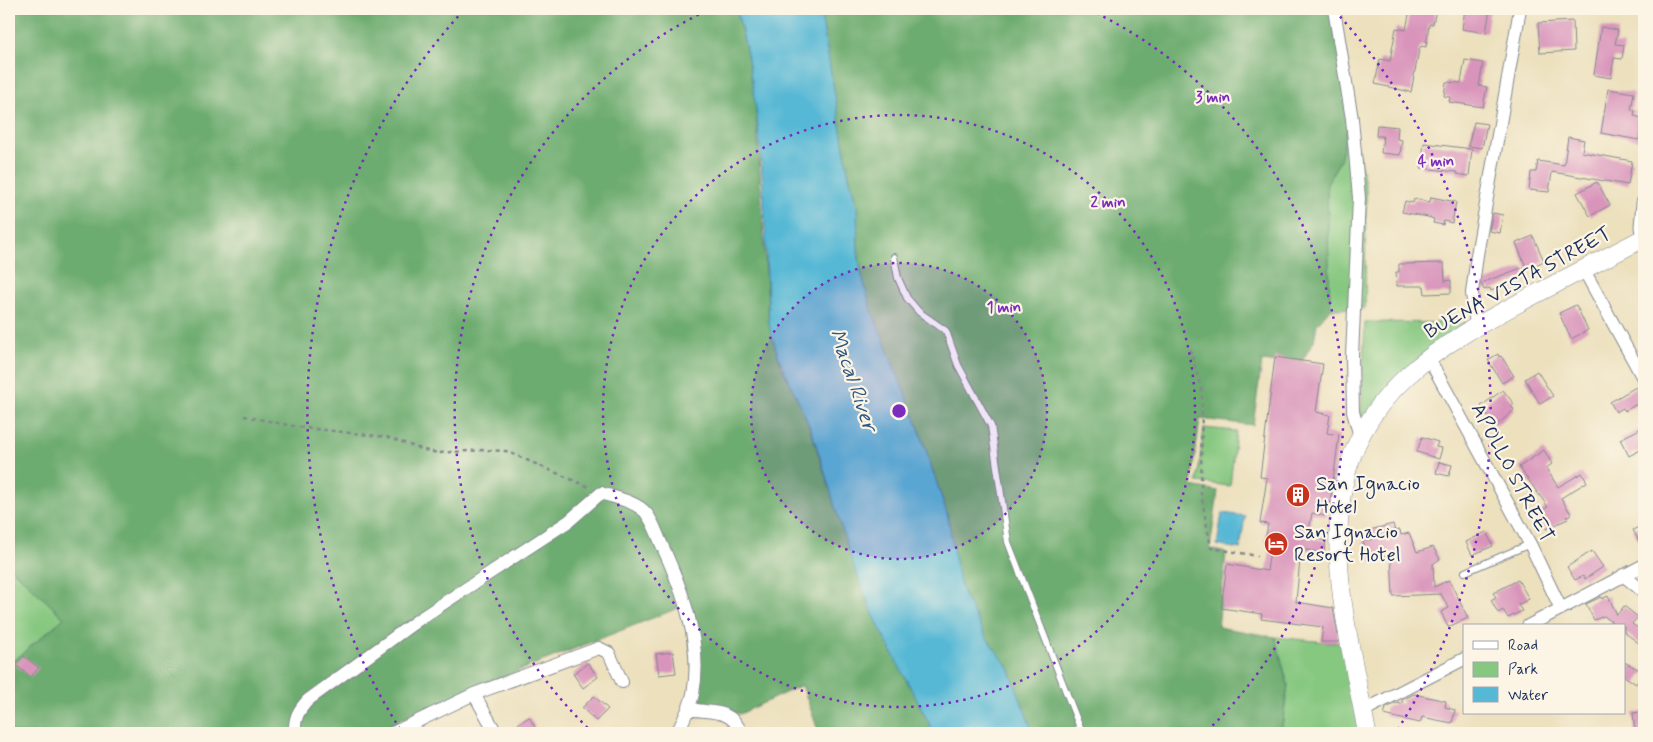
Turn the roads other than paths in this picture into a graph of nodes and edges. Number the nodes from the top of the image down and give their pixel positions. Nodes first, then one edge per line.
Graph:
1 (1334, 9) edge
2 (1520, 9) edge
3 (1644, 203) edge
4 (1644, 238) edge
5 (894, 257) dead end
6 (1584, 270) junction
7 (1476, 325) junction
8 (1428, 357) junction
9 (1644, 380) edge
10 (1360, 436) junction
11 (1530, 544) junction
12 (1644, 565) edge
13 (1465, 572) dead end
14 (1623, 576) junction
15 (1644, 592) edge
16 (1561, 609) junction
17 (1532, 624) edge
18 (1463, 660) edge
19 (622, 682) dead end
20 (474, 694) junction
21 (688, 709) junction
22 (1363, 711) junction
23 (296, 733) edge
24 (393, 733) edge
25 (496, 733) edge
26 (677, 733) edge
27 (741, 733) edge
28 (1082, 733) edge
29 (1367, 733) edge

1 - 10 street
2 - 7 street
3 - 4 street
4 - 6 main road, BUENA VISTA STREET
5 - 28 lane
6 - 7 main road, BUENA VISTA STREET
6 - 9 street
7 - 8 main road, BUENA VISTA STREET
8 - 10 main road, BUENA VISTA STREET
8 - 11 street, APOLLO STREET
10 - 22 main road, BUENA VISTA STREET
11 - 13 lane
11 - 16 street, APOLLO STREET
12 - 14 street
14 - 15 street
14 - 16 street
16 - 17 street
18 - 22 street
19 - 20 street
20 - 24 street
20 - 25 street
21 - 23 street
21 - 26 street
21 - 27 street
22 - 29 main road, BUENA VISTA STREET

